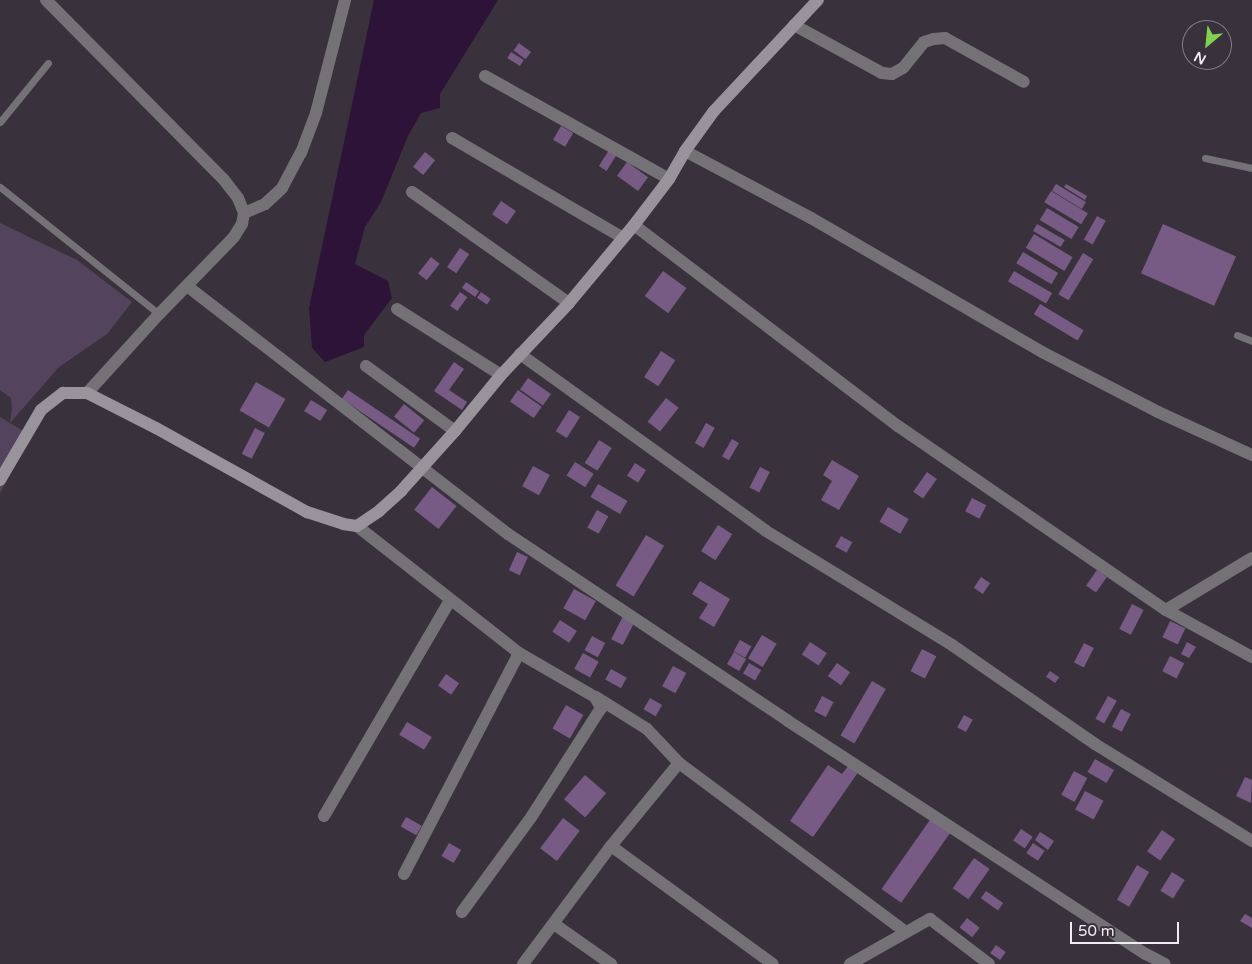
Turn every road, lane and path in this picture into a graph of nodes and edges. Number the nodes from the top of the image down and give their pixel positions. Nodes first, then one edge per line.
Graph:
1 (46, 0) edge
2 (345, 0) edge
3 (813, 2) edge
4 (794, 25) junction
5 (48, 63) dead end
6 (485, 76) dead end
7 (1024, 82) dead end
8 (0, 122) edge
9 (452, 138) dead end
10 (685, 151) junction
11 (1205, 158) dead end
12 (1252, 168) edge
13 (668, 178) junction
14 (0, 187) edge
15 (412, 192) dead end
16 (244, 213) junction
17 (634, 224) junction
18 (623, 238) junction
19 (186, 286) junction
20 (569, 303) junction
21 (397, 309) dead end
22 (159, 314) junction
23 (1237, 335) dead end
24 (1252, 341) edge
25 (520, 354) junction
26 (366, 366) dead end
27 (501, 375) junction
28 (87, 393) junction
29 (455, 431) junction
30 (1252, 455) edge
31 (420, 468) junction
32 (0, 480) edge
33 (357, 526) junction
34 (1252, 558) edge
35 (450, 600) junction
36 (1166, 610) junction
37 (519, 652) junction
38 (1252, 657) edge
39 (596, 697) junction
40 (679, 763) junction
41 (324, 816) dead end
42 (1252, 841) edge
43 (611, 846) junction
44 (404, 874) dead end
45 (462, 912) dead end
46 (554, 924) junction
47 (906, 932) junction
48 (523, 964) edge
49 (611, 964) edge
50 (773, 964) edge
51 (850, 964) edge
52 (989, 964) edge
53 (1165, 964) edge

1 - 16 street
2 - 16 street
3 - 4 street
4 - 7 street
4 - 10 street
5 - 8 lane
6 - 13 street
9 - 18 street
10 - 13 street
10 - 30 street
11 - 12 lane
13 - 17 street
14 - 22 lane
15 - 20 street
16 - 19 street
17 - 18 street
17 - 36 street
18 - 20 street
19 - 22 street
19 - 31 street
20 - 25 street
21 - 27 street
22 - 28 street
23 - 24 lane
25 - 27 street
25 - 42 street
26 - 29 street
27 - 29 street
28 - 32 street
28 - 33 street
29 - 31 street
31 - 33 street
31 - 53 street
33 - 35 street
34 - 36 street
35 - 37 street
35 - 41 street
36 - 38 street
37 - 39 street
37 - 44 street
39 - 40 street
39 - 45 street
40 - 43 street
40 - 47 street
43 - 46 street
43 - 50 street
46 - 48 street
46 - 49 street
47 - 51 street
47 - 52 street

